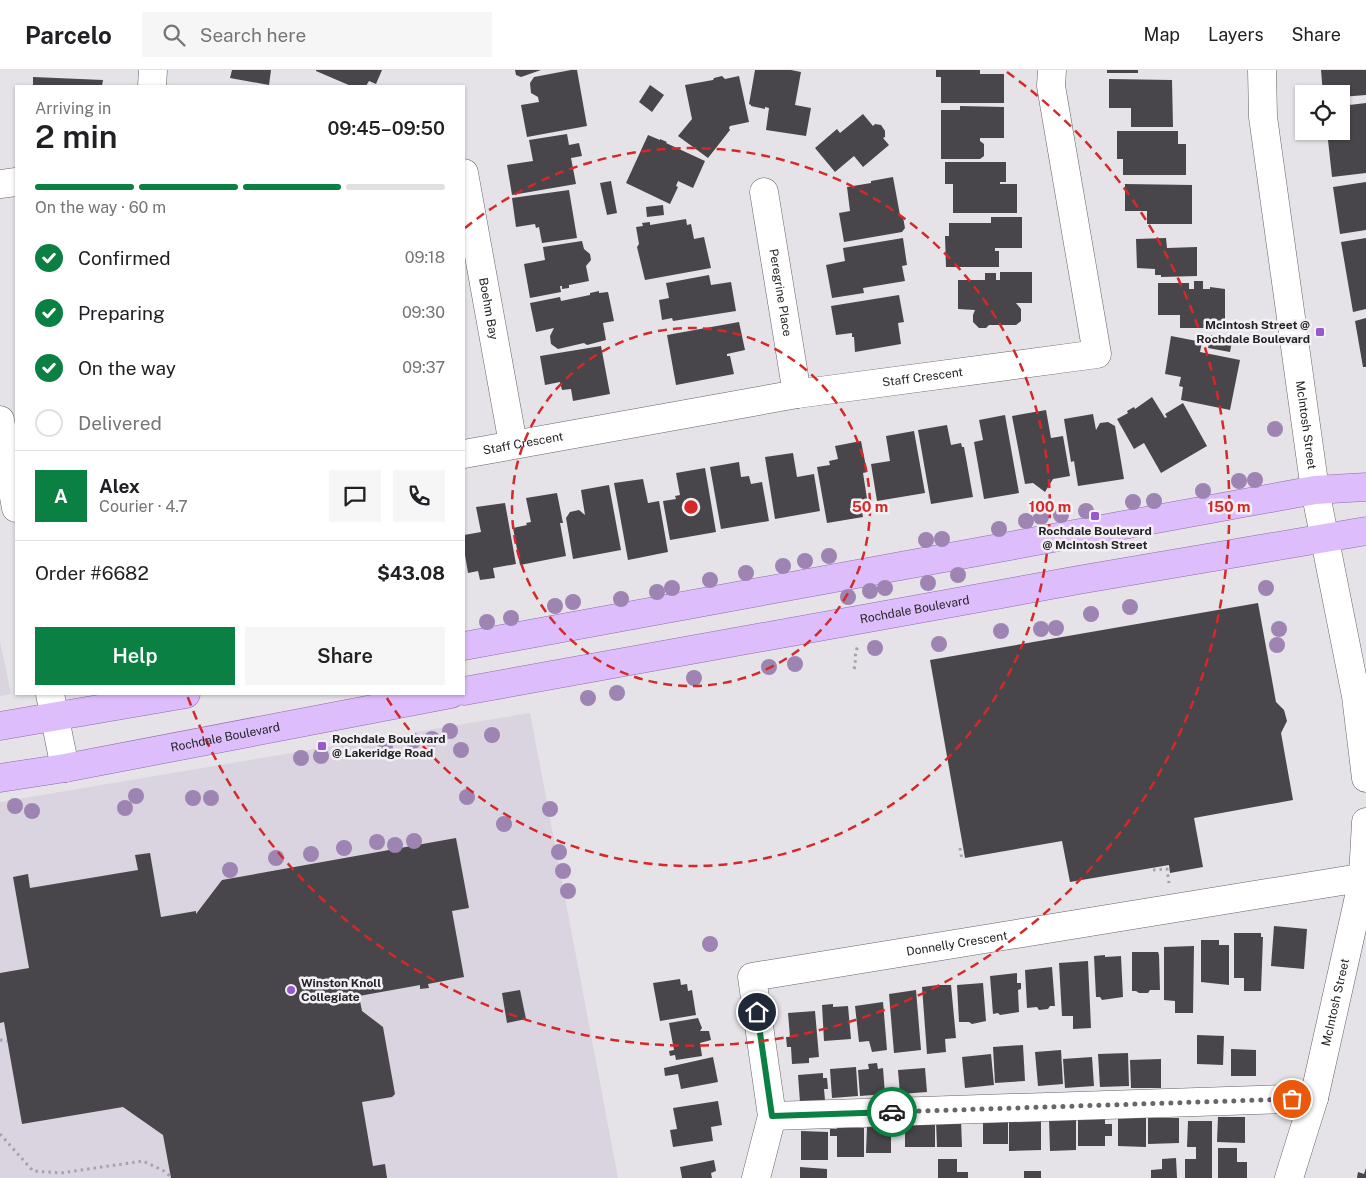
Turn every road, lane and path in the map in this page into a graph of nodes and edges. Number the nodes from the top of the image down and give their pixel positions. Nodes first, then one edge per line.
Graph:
1 (153, 70) edge
2 (1052, 70) edge
3 (1262, 70) edge
4 (152, 85) edge
5 (465, 179) edge
6 (15, 182) edge
7 (0, 184) edge
8 (764, 192) dead end
9 (797, 394) junction
10 (0, 420) edge
11 (513, 444) junction
12 (465, 454) edge
13 (1366, 487) edge
14 (1315, 490) junction
15 (15, 502) edge
16 (1366, 531) edge
17 (1324, 537) junction
18 (859, 644) dead end
19 (465, 646) edge
20 (854, 669) dead end
21 (465, 691) edge
22 (174, 695) edge
23 (446, 695) edge
24 (53, 705) edge
25 (0, 726) edge
26 (64, 768) junction
27 (0, 778) edge
28 (1366, 778) edge
29 (1366, 822) edge
30 (960, 848) dead end
31 (962, 860) dead end
32 (1153, 870) dead end
33 (1365, 877) edge
34 (1170, 889) dead end
35 (0, 1040) edge
36 (7, 1041) dead end
37 (1314, 1098) junction
38 (772, 1116) junction
39 (0, 1134) edge
40 (170, 1176) dead end
41 (756, 1178) edge
42 (1289, 1178) edge

1 - 4 street
2 - 9 street, Staff Crescent
3 - 14 street, McIntosh Street
5 - 11 street, Boehm Bay
6 - 7 street
8 - 9 street, Peregrine Place
9 - 11 street, Staff Crescent
10 - 15 street
11 - 12 street, Staff Crescent
13 - 14 main road
14 - 17 street, McIntosh Street
14 - 19 main road
16 - 17 main road, Rochdale Boulevard
17 - 21 main road, Rochdale Boulevard
17 - 28 street, McIntosh Street
18 - 20 path
22 - 24 main road
23 - 26 main road, Rochdale Boulevard
24 - 25 main road
24 - 26 street
26 - 27 main road, Rochdale Boulevard
29 - 33 street, McIntosh Street
30 - 31 path
32 - 34 path
33 - 37 street, McIntosh Street
33 - 38 street, Donnelly Crescent
35 - 36 path
37 - 38 street
37 - 42 street, McIntosh Street
38 - 41 street, Donnelly Crescent
39 - 40 path

